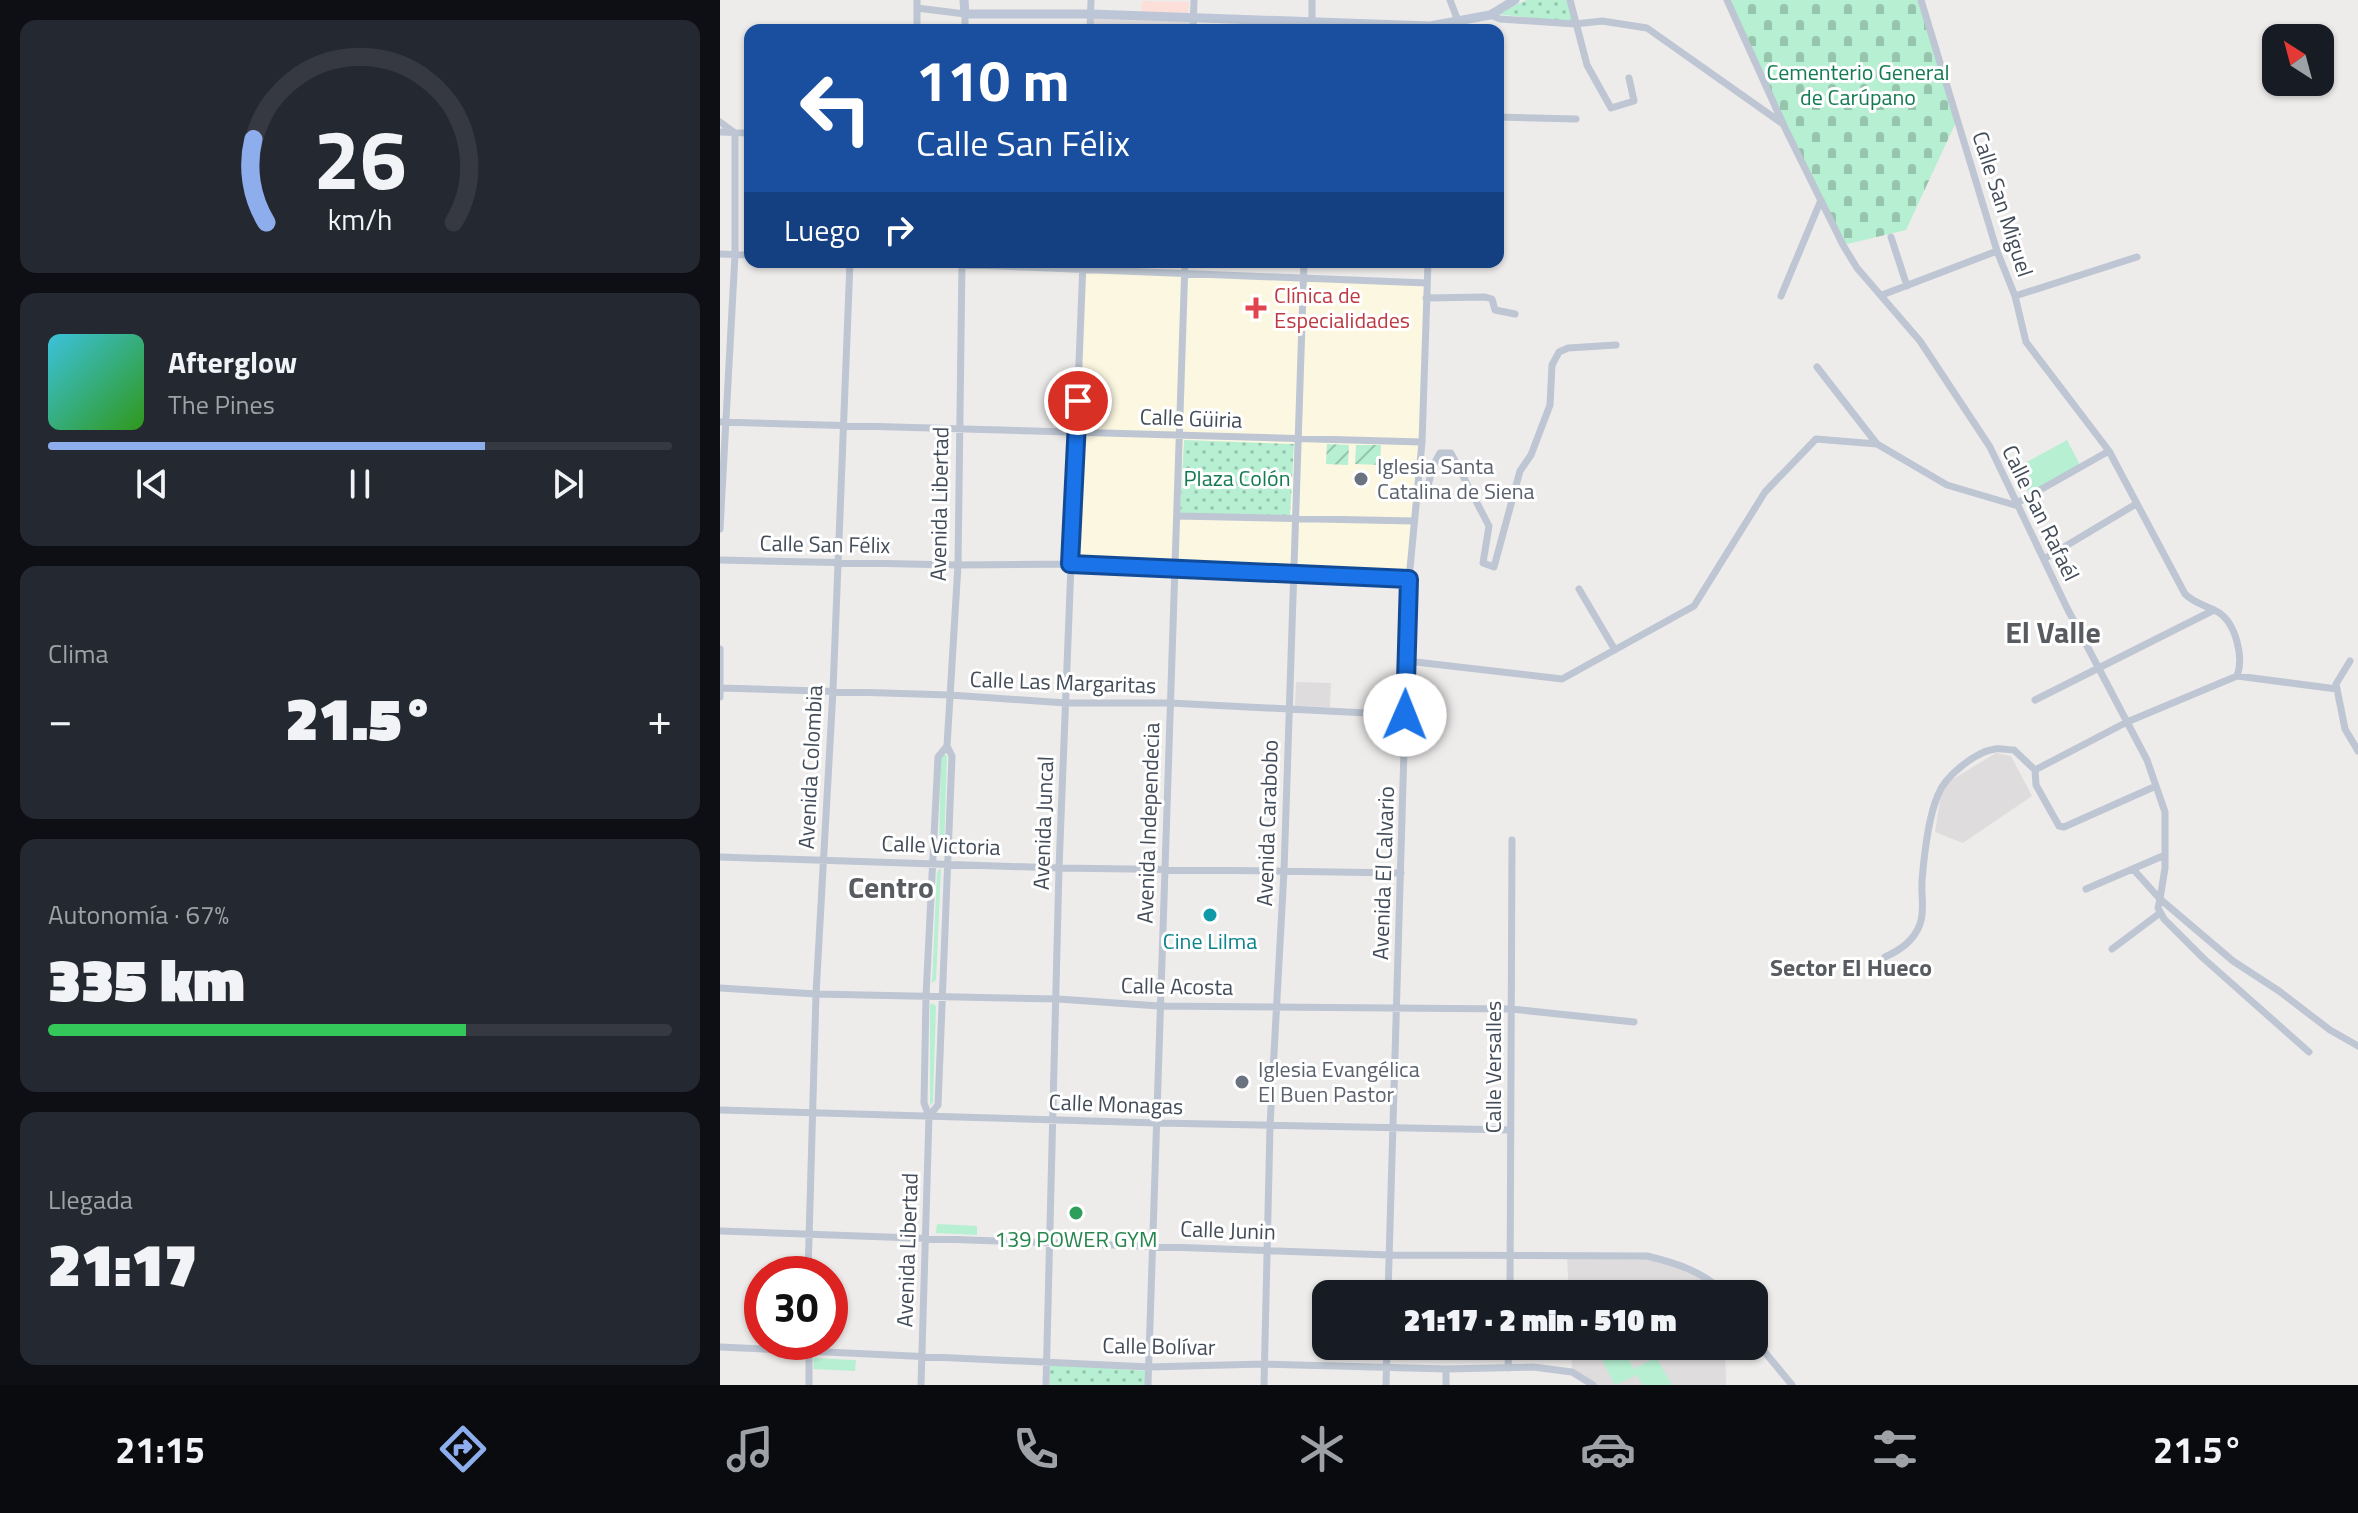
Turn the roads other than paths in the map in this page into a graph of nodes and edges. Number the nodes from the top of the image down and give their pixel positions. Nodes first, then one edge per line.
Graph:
1 (964, 0) edge
2 (1091, 0) edge
3 (1194, 0) edge
4 (1312, 0) edge
5 (1450, 0) edge
6 (1515, 0) edge
7 (1570, 0) edge
8 (1727, 0) edge
9 (1921, 0) edge
10 (917, 4) edge
11 (965, 14) junction
12 (1091, 14) junction
13 (1490, 15) junction
14 (1193, 19) junction
15 (1458, 21) junction
16 (965, 24) edge
17 (1090, 24) edge
18 (1193, 24) edge
19 (1278, 24) edge
20 (1312, 24) edge
21 (1446, 24) edge
22 (1575, 24) junction
23 (1629, 78) dead end
24 (1504, 117) edge
25 (1576, 119) dead end
26 (720, 122) edge
27 (1783, 124) junction
28 (720, 132) edge
29 (735, 133) junction
30 (744, 133) edge
31 (1821, 200) junction
32 (1891, 237) dead end
33 (1997, 251) junction
34 (720, 254) edge
35 (735, 255) junction
36 (744, 255) edge
37 (2137, 257) dead end
38 (850, 268) edge
39 (962, 268) edge
40 (1083, 268) edge
41 (1108, 268) edge
42 (1184, 268) edge
43 (1304, 268) edge
44 (1428, 268) edge
45 (1184, 274) junction
46 (1304, 278) junction
47 (1427, 283) junction
48 (1907, 286) junction
49 (1882, 295) junction
50 (1781, 296) dead end
51 (2015, 296) junction
52 (1426, 298) junction
53 (1515, 314) dead end
54 (1616, 345) dead end
55 (1817, 367) dead end
56 (723, 422) edge
57 (843, 426) junction
58 (958, 429) junction
59 (1077, 432) junction
60 (1179, 436) junction
61 (1298, 439) junction
62 (1422, 442) junction
63 (1877, 444) junction
64 (2109, 451) junction
65 (1417, 491) junction
66 (2136, 504) junction
67 (2018, 505) junction
68 (1177, 516) junction
69 (1296, 520) junction
70 (1414, 521) junction
71 (720, 529) edge
72 (2044, 559) junction
73 (720, 560) edge
74 (838, 562) junction
75 (1070, 564) junction
76 (958, 565) junction
77 (1175, 569) junction
78 (1292, 574) junction
79 (1409, 579) junction
80 (1579, 589) dead end
81 (2214, 610) junction
82 (720, 649) edge
83 (1615, 650) junction
84 (1407, 661) junction
85 (2350, 661) dead end
86 (2099, 668) junction
87 (2237, 676) junction
88 (720, 688) edge
89 (2337, 689) junction
90 (833, 690) junction
91 (950, 695) junction
92 (720, 697) edge
93 (2035, 700) dead end
94 (1066, 703) junction
95 (1170, 703) junction
96 (1288, 710) junction
97 (1405, 715) junction
98 (2127, 722) junction
99 (947, 746) junction
100 (2358, 751) edge
101 (2035, 770) junction
102 (2156, 786) junction
103 (1512, 840) dead end
104 (2165, 855) junction
105 (720, 857) edge
106 (822, 860) junction
107 (934, 862) junction
108 (946, 863) junction
109 (1059, 868) junction
110 (1165, 868) junction
111 (2133, 869) junction
112 (1284, 871) junction
113 (1401, 873) junction
114 (2086, 889) dead end
115 (2160, 899) junction
116 (2160, 913) junction
117 (2112, 949) dead end
118 (1885, 957) dead end
119 (720, 988) edge
120 (816, 994) junction
121 (926, 996) junction
122 (941, 996) junction
123 (1058, 999) junction
124 (1159, 1006) junction
125 (1278, 1006) junction
126 (1396, 1008) junction
127 (1511, 1009) junction
128 (1634, 1022) dead end
129 (2358, 1046) edge
130 (2309, 1052) dead end
131 (720, 1110) edge
132 (811, 1113) junction
133 (929, 1116) junction
134 (1052, 1120) junction
135 (1158, 1123) junction
136 (1270, 1126) junction
137 (1393, 1127) junction
138 (1511, 1130) junction
139 (720, 1231) edge
140 (807, 1234) junction
141 (924, 1237) junction
142 (1050, 1242) junction
143 (1152, 1246) junction
144 (1266, 1250) junction
145 (1389, 1255) junction
146 (808, 1256) edge
147 (1511, 1257) junction
148 (1388, 1280) edge
149 (1510, 1280) edge
150 (1712, 1280) edge
151 (720, 1347) edge
152 (744, 1347) edge
153 (848, 1350) edge
154 (1768, 1356) edge
155 (922, 1358) junction
156 (810, 1360) edge
157 (1386, 1360) edge
158 (1508, 1360) edge
159 (1046, 1361) junction
160 (1264, 1364) junction
161 (1149, 1367) junction
162 (1386, 1368) junction
163 (1508, 1368) junction
164 (1446, 1369) junction
165 (809, 1385) edge
166 (921, 1385) edge
167 (1046, 1385) edge
168 (1148, 1385) edge
169 (1264, 1385) edge
170 (1386, 1385) edge
171 (1446, 1385) edge
172 (1593, 1385) edge
173 (1792, 1385) edge

1 - 11 main road
2 - 12 street
3 - 14 street
4 - 20 street
5 - 15 street
6 - 13 main road
7 - 22 street
8 - 27 street, Calle San Rafaél
9 - 33 street, Calle San Miguel
10 - 11 street
11 - 12 main road
11 - 16 street
12 - 14 main road
12 - 17 street
13 - 15 main road
13 - 22 street, Calle San Rafaél
14 - 18 street
14 - 19 main road
15 - 21 main road
22 - 23 street
22 - 27 street, Calle San Rafaél
24 - 25 street
26 - 29 street
27 - 31 street, Calle San Rafaél
28 - 29 street
29 - 30 street
29 - 35 street
31 - 49 street, Calle San Rafaél
31 - 50 street
32 - 48 street
33 - 48 street
33 - 51 street, Calle San Miguel
34 - 35 street
35 - 36 street
35 - 56 street
37 - 51 street, Calle San Miguel
38 - 57 street, Avenida Colombia
39 - 58 street, Avenida Libertad
40 - 59 street, Avenida Juncal
41 - 45 street
42 - 45 street, Avenida Independecia
43 - 46 street, Avenida Carabobo
44 - 47 street, Avenida El Calvario
45 - 46 street
45 - 60 street, Avenida Independecia
46 - 47 street
46 - 61 street, Avenida Carabobo
47 - 52 street, Avenida El Calvario
48 - 49 street
49 - 67 street, Calle San Rafaél
51 - 64 street
52 - 53 street
52 - 62 street, Avenida El Calvario
54 - 65 street
55 - 63 street
56 - 57 street, Calle Güiria
56 - 71 street
57 - 58 street, Calle Güiria
57 - 74 street, Avenida Colombia
58 - 59 street, Calle Güiria
58 - 76 street, Avenida Libertad
59 - 60 street, Calle Güiria
59 - 75 street, Avenida Juncal
60 - 61 street, Calle Güiria
60 - 68 street, Avenida Independecia
61 - 62 street, Calle Güiria
61 - 69 street, Avenida Carabobo
62 - 65 street, Avenida El Calvario
63 - 67 street
63 - 83 street
64 - 66 street
64 - 67 street
65 - 70 street, Avenida El Calvario
66 - 72 street
66 - 81 street
67 - 72 street, Calle San Rafaél
68 - 69 street
68 - 77 street, Avenida Independecia
69 - 70 street
69 - 78 street, Avenida Carabobo
70 - 79 street, Avenida El Calvario
72 - 86 street, Calle San Rafaél
73 - 74 street, Calle San Félix
74 - 76 street, Calle San Félix
74 - 90 street, Avenida Colombia
75 - 76 street, Calle San Félix
75 - 77 street, Calle San Félix
75 - 94 street, Avenida Juncal
76 - 91 street, Avenida Libertad
77 - 78 street, Calle San Félix
77 - 95 street, Avenida Independecia
78 - 79 street, Calle San Félix
78 - 96 street, Avenida Carabobo
79 - 84 street, Avenida El Calvario
80 - 83 street
81 - 86 street
81 - 87 street
82 - 88 street
83 - 84 street
84 - 97 street, Avenida El Calvario
85 - 89 street
86 - 93 street
86 - 98 street, Calle San Rafaél
87 - 89 street
87 - 98 street
88 - 90 street, Calle Las Margaritas
88 - 92 street
89 - 100 street
90 - 91 street, Calle Las Margaritas
90 - 106 street, Avenida Colombia
91 - 94 street, Calle Las Margaritas
91 - 99 street, Avenida Libertad
94 - 95 street, Calle Las Margaritas
94 - 109 street, Avenida Juncal
95 - 96 street, Calle Las Margaritas
95 - 110 street, Avenida Independecia
96 - 97 street, Calle Las Margaritas
96 - 112 street, Avenida Carabobo
97 - 113 street, Avenida El Calvario
98 - 101 street
98 - 102 street, Calle San Rafaél
99 - 107 street, Avenida Libertad
99 - 108 street, Avenida Libertad
101 - 102 street
101 - 118 street
102 - 104 street, Calle San Rafaél
103 - 127 street, Calle Versalles
104 - 111 street
104 - 115 street, Calle San Rafaél
105 - 106 street, Calle Victoria
106 - 107 street, Calle Victoria
106 - 120 street, Avenida Colombia
107 - 108 street, Calle Victoria
107 - 121 street, Avenida Libertad
108 - 109 street, Calle Victoria
108 - 122 street, Avenida Libertad
109 - 110 street, Calle Victoria
109 - 123 street, Avenida Juncal
110 - 112 street, Calle Victoria
110 - 124 street, Avenida Independecia
111 - 114 street
111 - 115 street
112 - 113 street, Calle Victoria
112 - 125 street, Avenida Carabobo
113 - 126 street, Avenida El Calvario
115 - 116 street, Calle San Rafaél
115 - 129 street
116 - 117 street
116 - 130 street
119 - 120 street, Calle Acosta
120 - 121 street, Calle Acosta
120 - 132 street, Avenida Colombia
121 - 122 street, Calle Acosta
121 - 133 street, Avenida Libertad
122 - 123 street, Calle Acosta
122 - 133 street, Avenida Libertad
123 - 124 street, Calle Acosta
123 - 134 street, Avenida Juncal
124 - 125 street, Calle Acosta
124 - 135 street, Avenida Independecia
125 - 126 street, Calle Acosta
125 - 136 street, Avenida Carabobo
126 - 127 street, Calle Acosta
126 - 137 street, Avenida El Calvario
127 - 128 street, Calle Acosta
127 - 138 street, Calle Versalles
131 - 132 street, Calle Monagas
132 - 133 street, Calle Monagas
132 - 140 street, Avenida Colombia
133 - 134 street, Calle Monagas
133 - 141 street, Avenida Libertad
134 - 135 street, Calle Monagas
134 - 142 street, Avenida Juncal
135 - 136 street, Calle Monagas
135 - 143 street, Avenida Independecia
136 - 137 street, Calle Monagas
136 - 144 street, Avenida Carabobo
137 - 138 street, Calle Monagas
137 - 145 street, Avenida El Calvario
138 - 147 street, Calle Versalles
139 - 140 street, Calle Junin
140 - 141 street, Calle Junin
140 - 146 street, Avenida Colombia
141 - 142 street, Calle Junin
141 - 155 street, Avenida Libertad
142 - 143 street, Calle Junin
142 - 159 street, Avenida Juncal
143 - 144 street, Calle Junin
143 - 161 street, Avenida Independecia
144 - 145 street, Calle Junin
144 - 160 street, Avenida Carabobo
145 - 147 street, Calle Junin
145 - 148 street, Avenida El Calvario
147 - 149 street, Calle Versalles
147 - 150 street, Calle Junin
151 - 152 street, Calle Bolívar
153 - 155 street, Calle Bolívar
154 - 173 street
155 - 159 street, Calle Bolívar
155 - 166 street, Avenida Libertad
156 - 165 street
157 - 162 street
158 - 163 street
159 - 161 street, Calle Bolívar
159 - 167 street, Avenida Juncal
160 - 161 street, Calle Bolívar
160 - 162 street, Calle Bolívar
160 - 169 street, Avenida Carabobo
161 - 168 street, Avenida Independecia
162 - 164 street, Calle Bolívar
162 - 170 street
163 - 164 street, Calle Bolívar
163 - 172 street, Calle Bolívar
164 - 171 street

